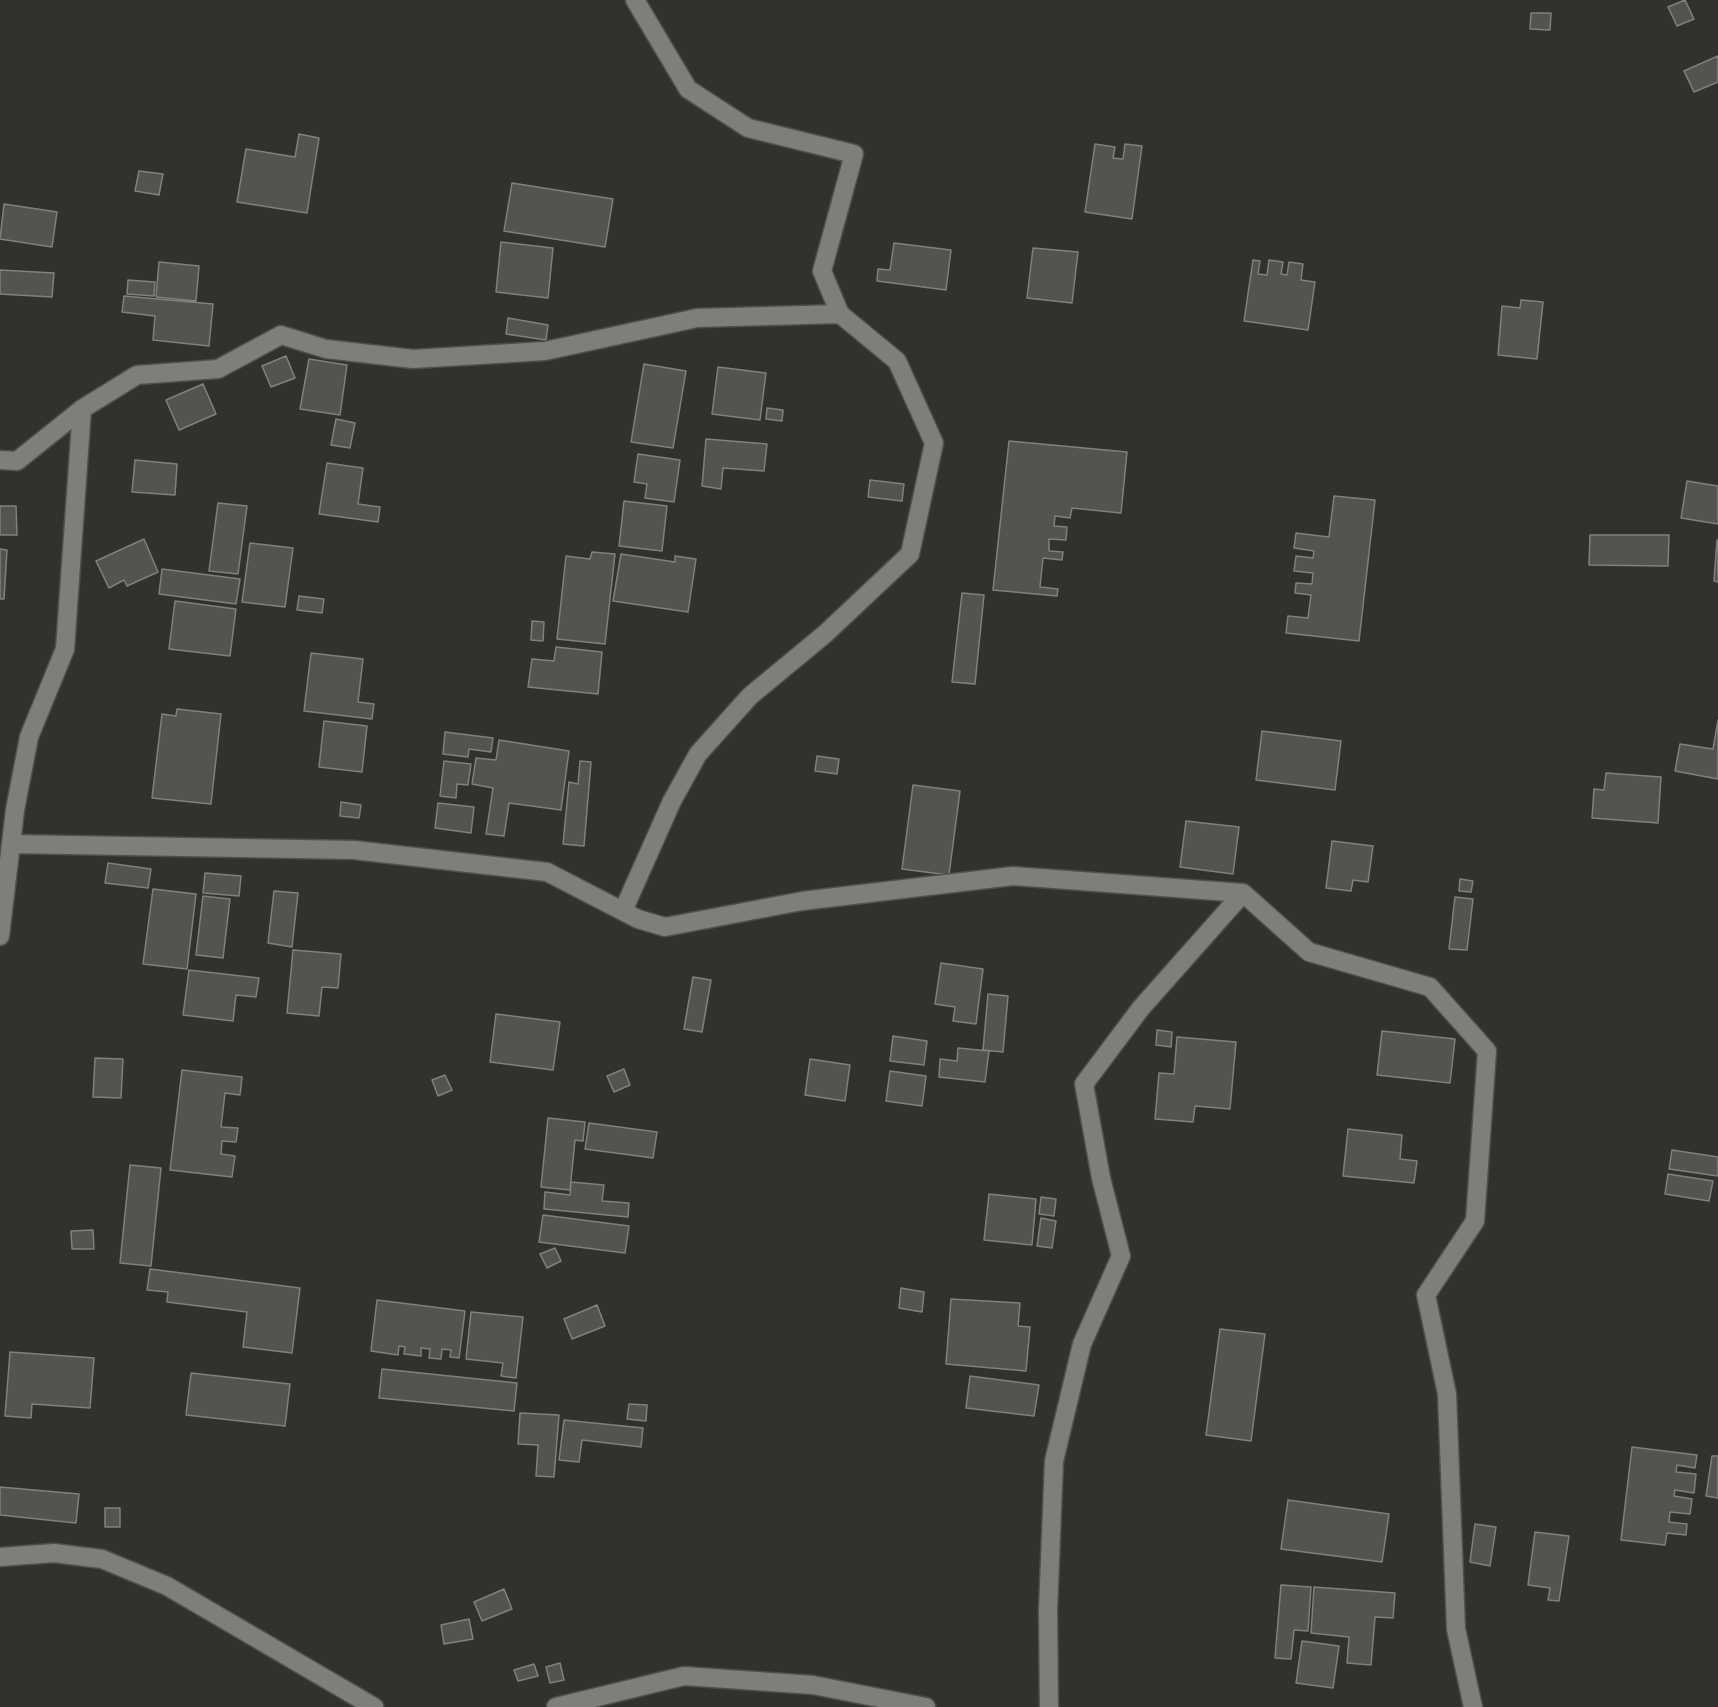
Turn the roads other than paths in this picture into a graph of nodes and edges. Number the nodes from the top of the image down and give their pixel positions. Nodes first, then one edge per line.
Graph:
1 (635, 0) edge
2 (840, 314) junction
3 (81, 409) junction
4 (0, 460) edge
5 (12, 844) junction
6 (1243, 894) junction
7 (623, 911) junction
8 (0, 936) edge
9 (0, 1557) edge
10 (374, 1707) edge
11 (556, 1707) edge
12 (926, 1707) edge
13 (1049, 1707) edge
14 (1473, 1707) edge

1 - 2 street
2 - 3 street
2 - 7 street
3 - 4 street
3 - 5 street
5 - 7 street
5 - 8 street
6 - 7 street
6 - 13 street
6 - 14 street
9 - 10 street
11 - 12 street

